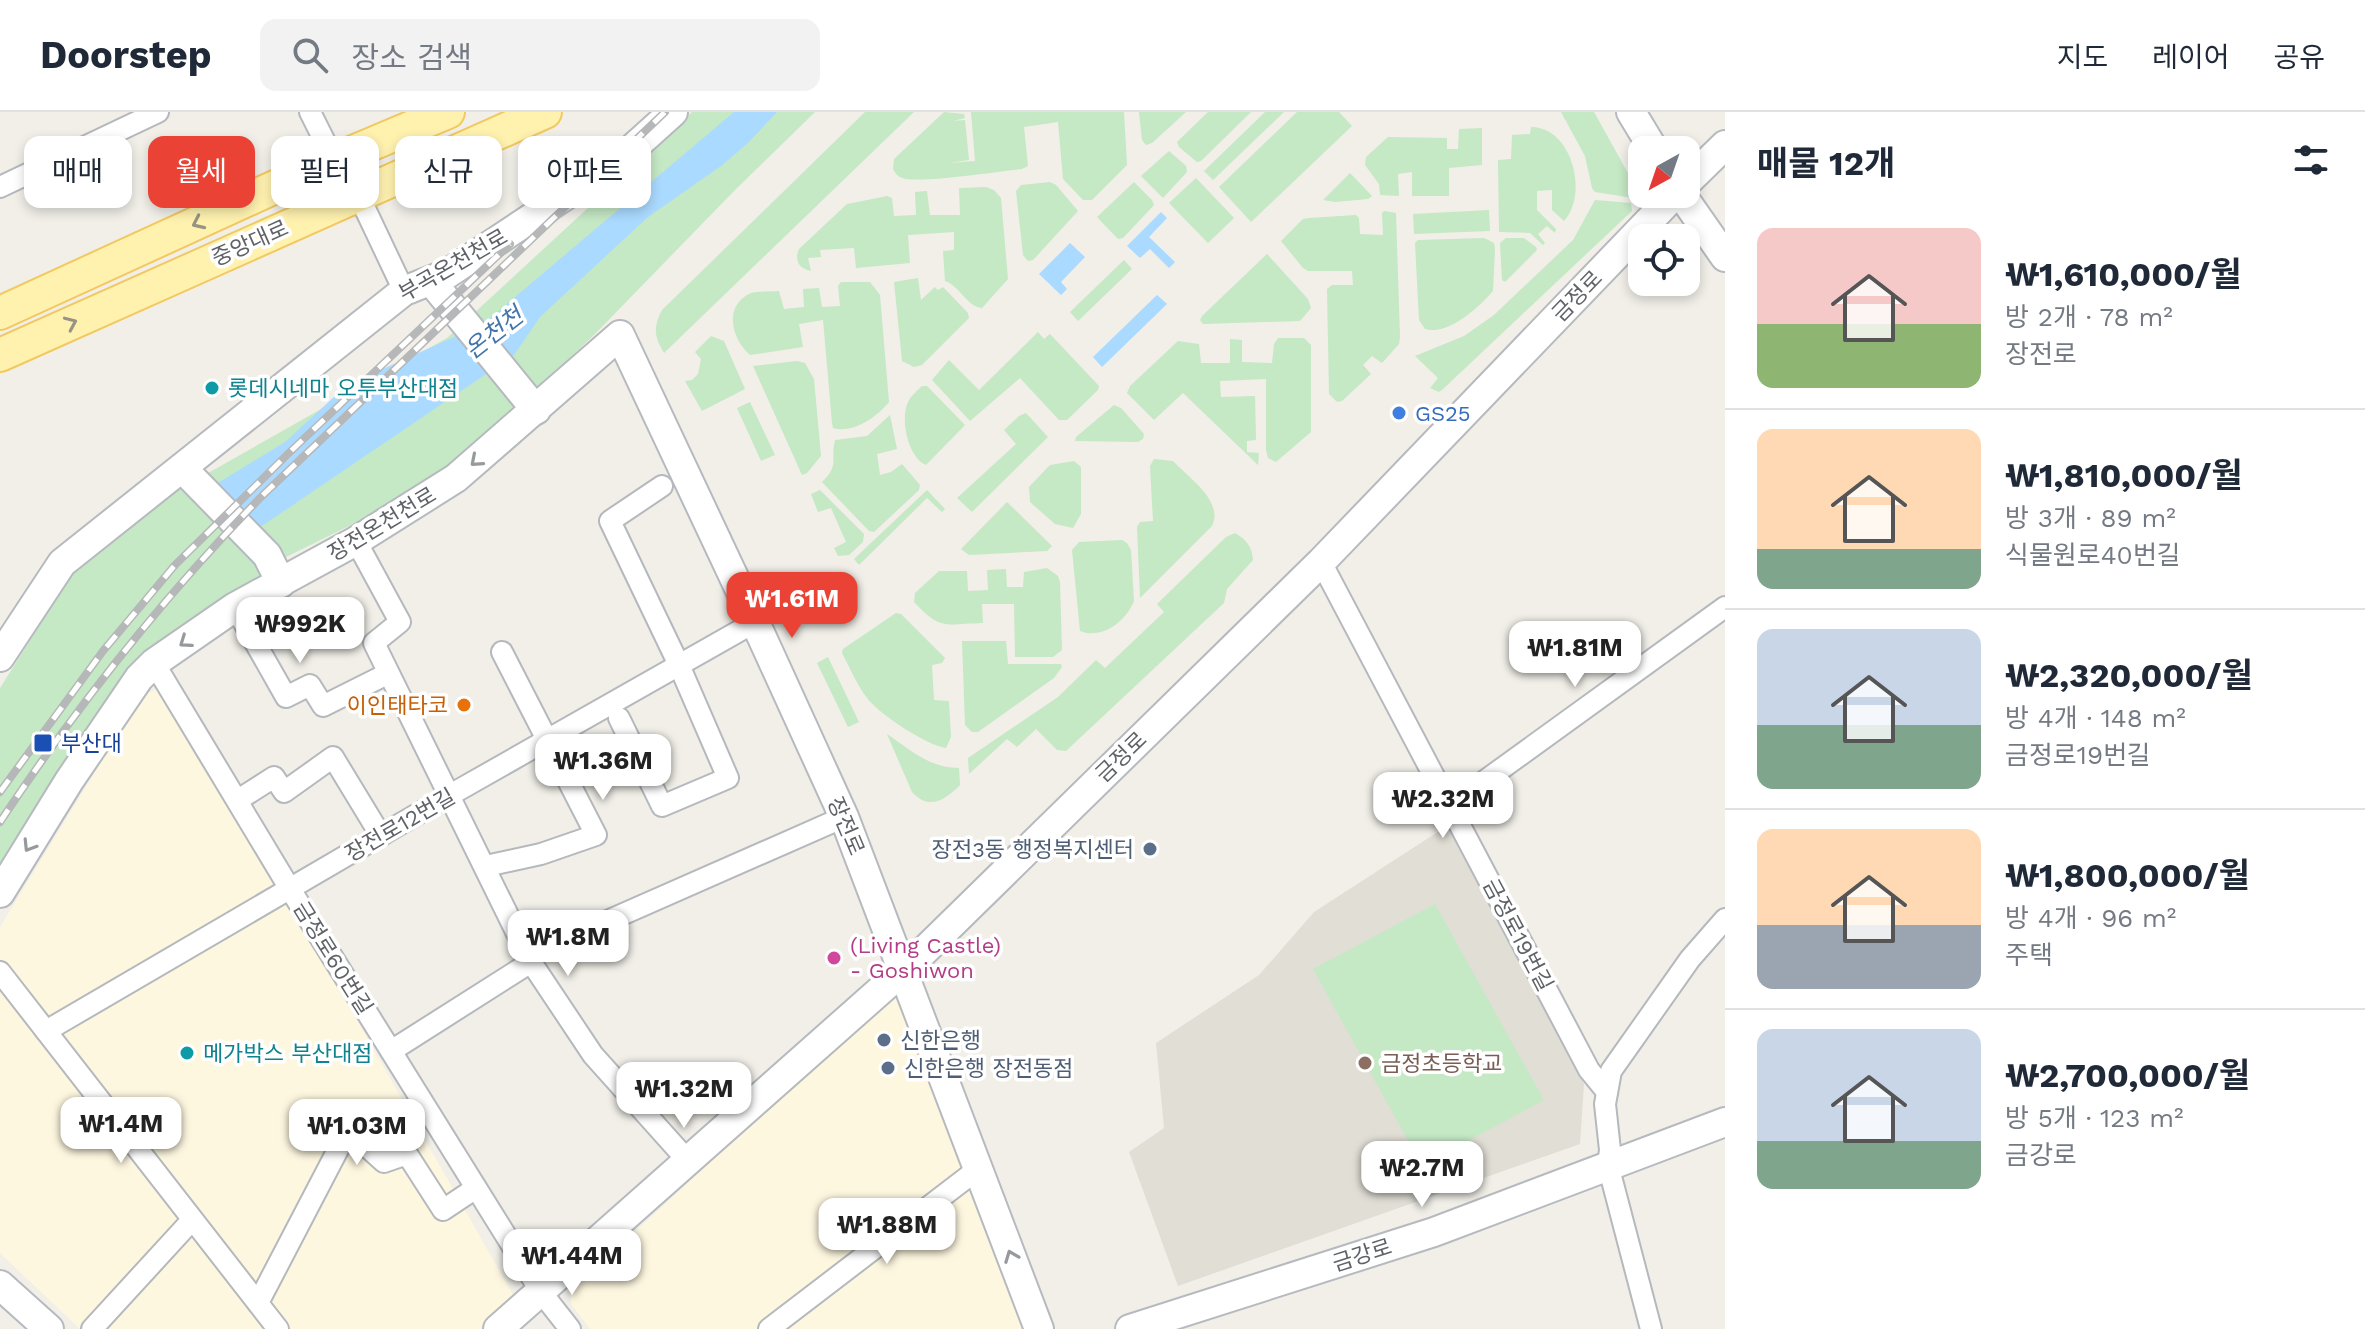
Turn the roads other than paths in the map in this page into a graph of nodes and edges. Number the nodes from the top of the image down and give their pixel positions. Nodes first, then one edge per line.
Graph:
1 (158, 112) edge
2 (310, 112) edge
3 (448, 112) edge
4 (545, 112) edge
5 (1631, 112) edge
6 (666, 118) edge
7 (322, 136) edge
8 (1646, 136) edge
9 (379, 141) edge
10 (1725, 145) edge
11 (1700, 169) edge
12 (379, 185) edge
13 (0, 187) edge
14 (271, 189) edge
15 (327, 208) edge
16 (365, 208) edge
17 (1664, 208) edge
18 (1688, 208) edge
19 (1725, 257) edge
20 (434, 285) junction
21 (404, 291) junction
22 (0, 313) edge
23 (620, 335) joint
24 (0, 355) edge
25 (530, 403) junction
26 (187, 473) junction
27 (662, 486) dead end
28 (356, 541) junction
29 (1321, 562) junction
30 (281, 583) junction
31 (235, 607) junction
32 (1725, 607) edge
33 (755, 622) junction
34 (502, 652) dead end
35 (0, 657) edge
36 (154, 663) junction
37 (679, 665) junction
38 (387, 674) junction
39 (619, 718) dead end
40 (547, 740) junction
41 (450, 795) junction
42 (238, 800) junction
43 (1450, 806) junction
44 (844, 817) junction
45 (381, 836) junction
46 (486, 866) junction
47 (290, 889) junction
48 (0, 893) edge
49 (1725, 919) edge
50 (531, 962) junction
51 (903, 970) junction
52 (0, 972) edge
53 (46, 1031) junction
54 (391, 1051) junction
55 (1607, 1092) junction
56 (1725, 1122) edge
57 (688, 1161) junction
58 (1608, 1165) junction
59 (978, 1169) junction
60 (476, 1188) junction
61 (192, 1220) junction
62 (0, 1285) edge
63 (541, 1292) junction
64 (258, 1303) junction
65 (49, 1329) edge
66 (92, 1329) edge
67 (278, 1329) edge
68 (498, 1329) edge
69 (570, 1329) edge
70 (769, 1329) edge
71 (1039, 1329) edge
72 (1130, 1329) edge
73 (1651, 1329) edge

1 - 13 street
2 - 7 street
3 - 9 main road, 중앙대로
4 - 12 main road, 중앙대로
5 - 8 main road
6 - 20 main road, 부곡온천천로
10 - 11 main road
14 -> 22 main road, 중앙대로
24 -> 15 main road, 중앙대로
16 - 21 street
17 - 29 main road, 금정로
18 - 19 main road
20 - 21 main road, 부곡온천천로
20 - 25 main road
21 - 26 main road, 부곡온천천로
23 - 25 main road, 장전온천천로
23 - 33 main road, 장전로
25 -> 28 main road, 장전온천천로
26 - 30 main road
26 - 35 main road, 부곡온천천로
27 - 37 street
28 - 30 main road, 장전온천천로
28 - 38 street
29 - 43 street, 금정로19번길
29 - 51 main road, 금정로
30 - 31 main road, 장전온천천로
31 -> 36 main road, 장전온천천로
31 - 38 street
32 - 43 street
33 - 37 street, 장전로12번길
33 - 44 main road, 장전로
34 - 40 street
36 - 42 street, 금정로60번길
36 -> 48 main road, 장전온천천로
37 - 39 street
37 - 40 street, 장전로12번길
38 - 41 street
40 - 41 street, 장전로12번길
40 - 46 street
41 - 45 street, 장전로12번길
41 - 46 street
42 - 45 street
42 - 47 street, 금정로60번길
43 - 55 street, 금정로19번길
44 - 50 street
44 - 51 main road, 장전로
45 - 47 street, 장전로12번길
46 - 50 street
47 - 53 street, 장전로12번길
47 - 54 street, 금정로60번길
49 - 55 street
50 - 54 street
50 - 57 street
51 - 57 main road, 금정로
51 - 59 main road, 장전로
52 - 53 street
53 - 61 street
54 - 60 street, 금정로60번길
55 - 58 street
56 - 58 main road, 금강로
57 - 63 main road, 금정로
58 - 72 main road, 금강로
58 - 73 street
59 - 70 street
71 -> 59 main road, 장전로
60 - 63 street, 금정로60번길
60 - 64 street
61 - 64 street
61 - 66 street
62 - 65 main road
63 - 68 main road, 금정로
63 - 69 street
64 - 67 street

